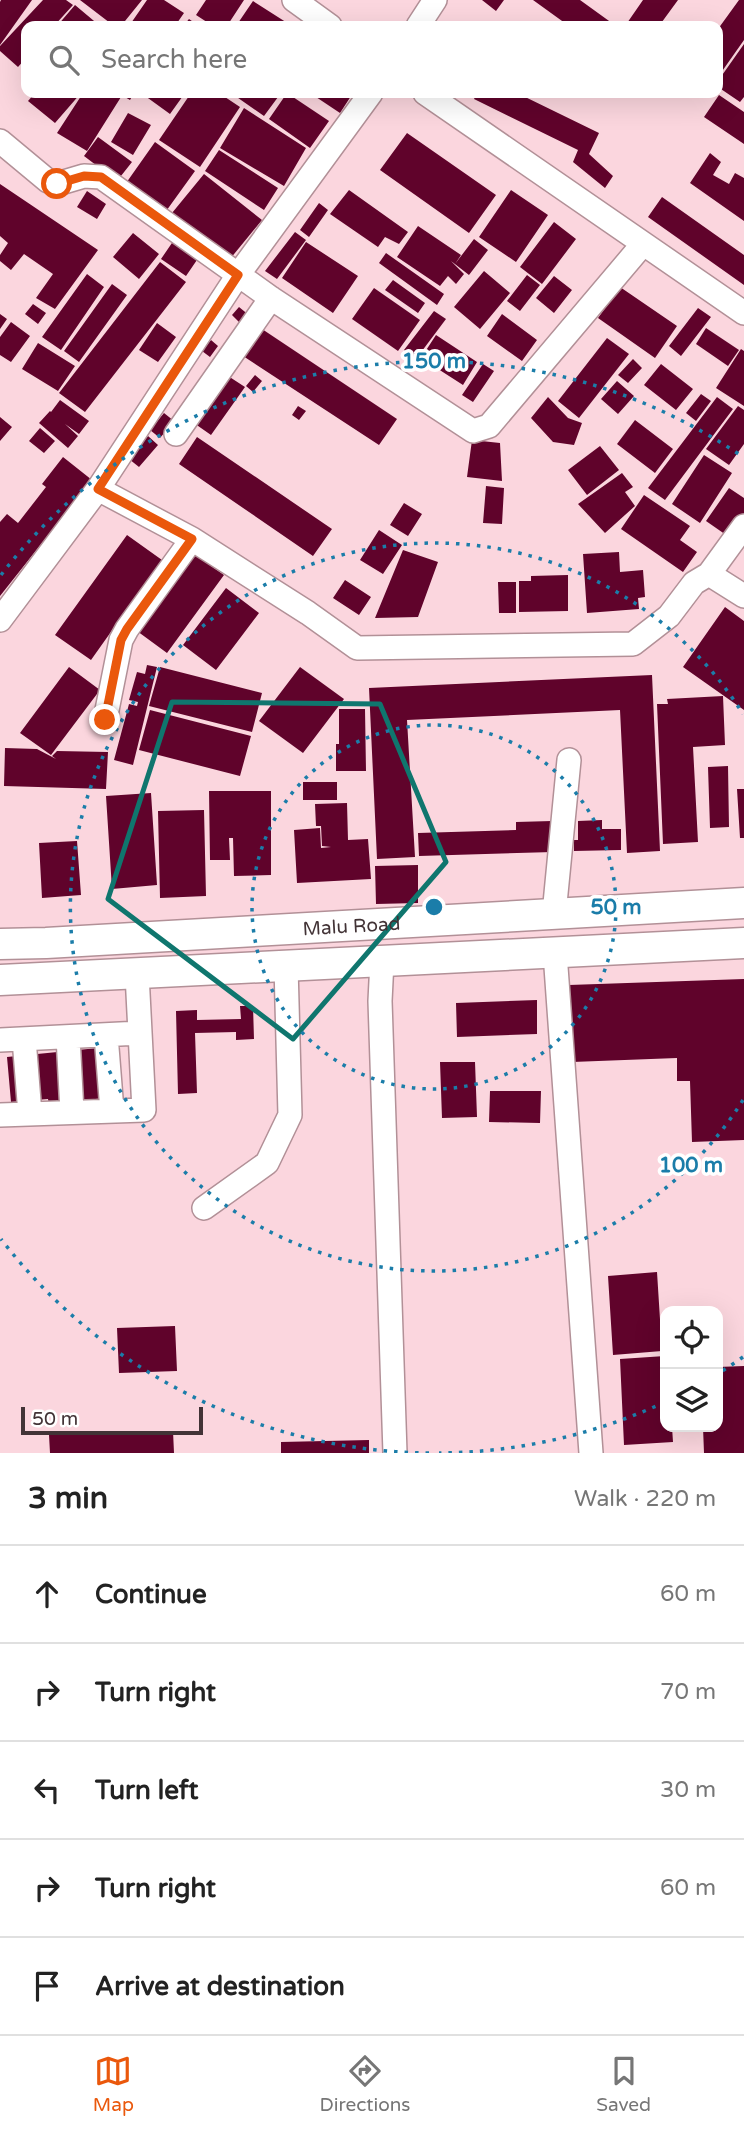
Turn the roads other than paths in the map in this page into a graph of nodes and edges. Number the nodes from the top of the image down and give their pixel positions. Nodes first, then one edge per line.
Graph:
1 (294, 0) edge
2 (435, 0) edge
3 (323, 21) edge
4 (421, 21) edge
5 (368, 98) edge
6 (432, 98) edge
7 (0, 141) edge
8 (643, 244) junction
9 (238, 275) junction
10 (271, 299) junction
11 (744, 313) edge
12 (176, 435) dead end
13 (98, 489) junction
14 (744, 526) edge
15 (192, 539) junction
16 (709, 575) junction
17 (744, 596) edge
18 (0, 620) edge
19 (105, 720) dead end
20 (569, 760) dead end
21 (744, 903) edge
22 (554, 914) junction
23 (744, 943) edge
24 (0, 944) edge
25 (555, 953) junction
26 (383, 961) junction
27 (286, 966) junction
28 (137, 974) junction
29 (0, 980) edge
30 (140, 1033) junction
31 (106, 1035) junction
32 (68, 1037) junction
33 (24, 1039) junction
34 (0, 1040) edge
35 (112, 1111) junction
36 (72, 1112) junction
37 (30, 1114) junction
38 (0, 1115) edge
39 (204, 1208) dead end
40 (395, 1453) edge
41 (591, 1453) edge

1 - 3 street
2 - 4 street
5 - 9 street
6 - 8 street
7 - 9 street
8 - 10 street
8 - 11 street
9 - 10 street
9 - 13 street
10 - 12 street
13 - 15 street
13 - 18 street
14 - 16 street
15 - 16 street
15 - 19 street
16 - 17 street
20 - 22 street
21 - 22 main road, Malu Road
22 - 24 main road, Malu Road
23 - 25 main road, Malu Road
25 - 26 main road, Malu Road
25 - 41 street
26 - 27 main road, Malu Road
26 - 40 street
27 - 28 main road, Malu Road
27 - 39 street
28 - 29 main road, Malu Road
28 - 30 street
30 - 31 street
30 - 35 street
31 - 32 street
31 - 35 street
32 - 33 street
32 - 36 street
33 - 34 street
33 - 37 street
35 - 36 street
36 - 37 street
37 - 38 street

